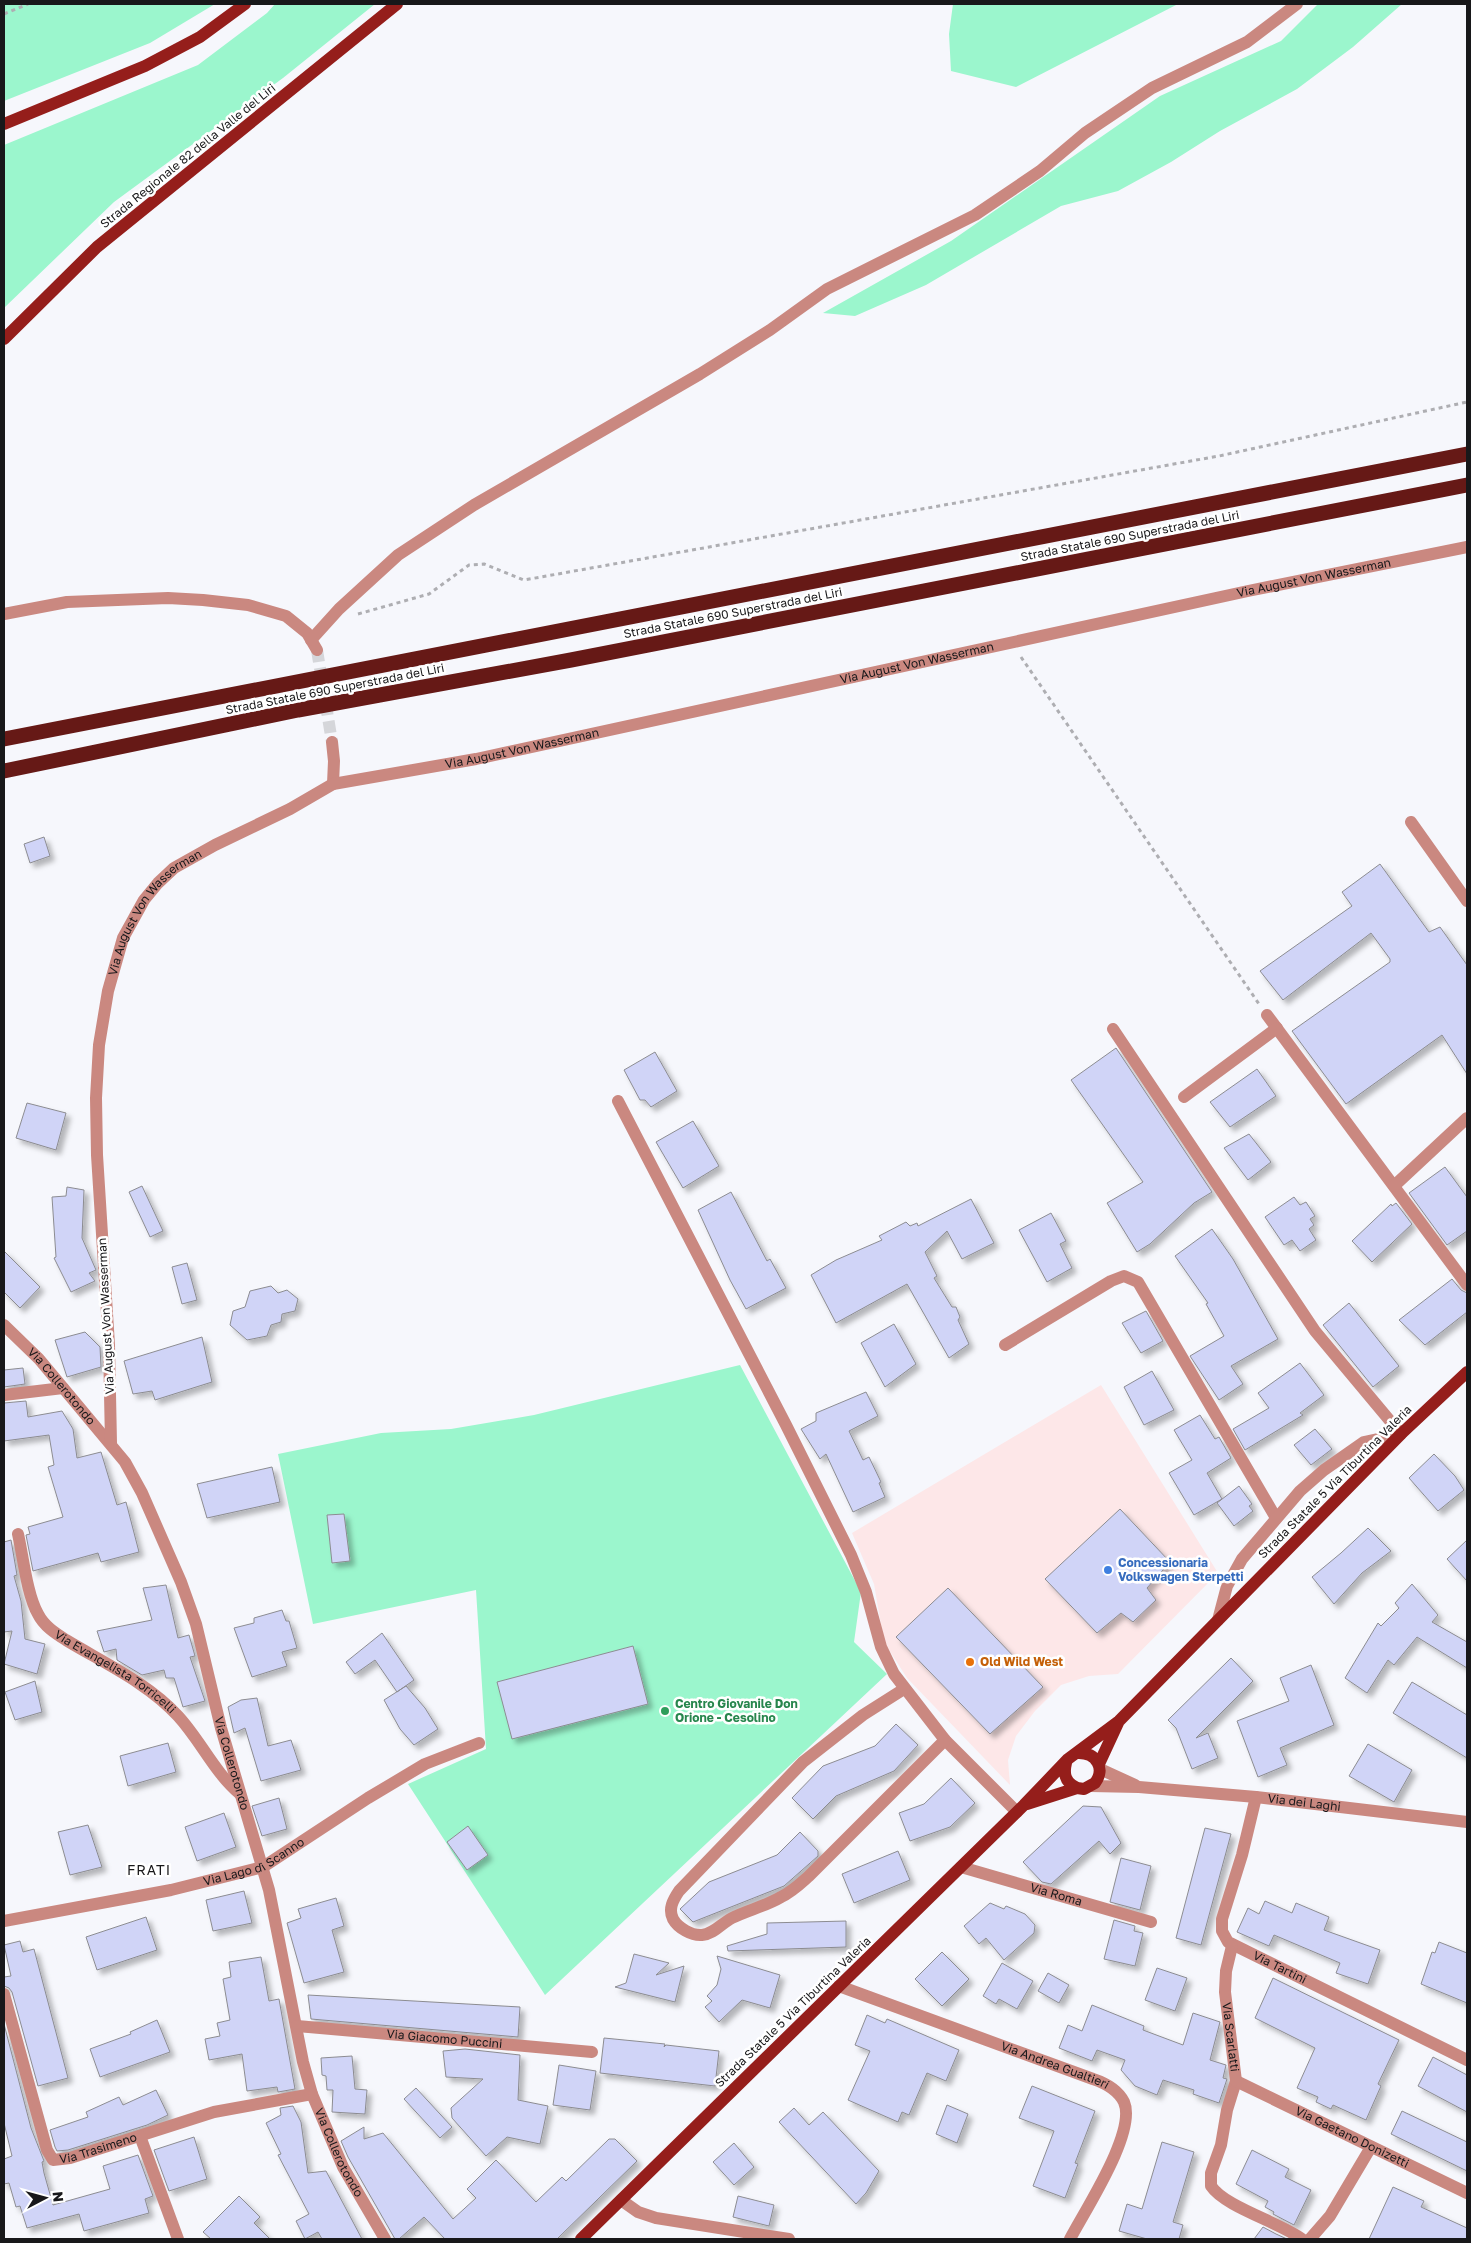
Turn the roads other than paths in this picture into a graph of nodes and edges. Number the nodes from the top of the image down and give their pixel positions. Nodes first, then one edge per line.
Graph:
1 (245, 4) edge
2 (397, 4) edge
3 (1297, 4) edge
4 (4, 124) edge
5 (4, 338) edge
6 (1467, 454) edge
7 (1467, 485) edge
8 (1467, 547) edge
9 (4, 614) edge
10 (4, 738) edge
11 (332, 742) tunnel mouth
12 (4, 771) edge
13 (333, 784) junction
14 (1411, 822) dead end
15 (1467, 901) edge
16 (1266, 1015) road end
17 (1113, 1028) dead end
18 (1276, 1028) junction
19 (1184, 1097) dead end
20 (618, 1101) dead end
21 (1467, 1118) edge
22 (1394, 1186) junction
23 (1467, 1285) edge
24 (4, 1325) edge
25 (1005, 1345) dead end
26 (1467, 1372) edge
27 (63, 1388) junction
28 (4, 1395) edge
29 (1401, 1434) junction
30 (111, 1443) junction
31 (1276, 1518) junction
32 (18, 1534) dead end
33 (1218, 1620) junction
34 (904, 1689) junction
35 (1119, 1720) junction
36 (945, 1740) junction
37 (479, 1743) dead end
38 (1079, 1752) junction
39 (1066, 1763) junction
40 (1100, 1767) junction
41 (1091, 1786) junction
42 (1139, 1787) junction
43 (1078, 1788) junction
44 (241, 1795) junction
45 (1256, 1797) junction
46 (1020, 1809) junction
47 (1467, 1822) edge
48 (263, 1867) junction
49 (961, 1867) junction
50 (4, 1921) edge
51 (1151, 1922) dead end
52 (1232, 1946) junction
53 (839, 1986) junction
54 (4, 1994) edge
55 (296, 2026) junction
56 (592, 2052) dead end
57 (1467, 2060) edge
58 (1236, 2081) junction
59 (312, 2094) junction
60 (140, 2136) junction
61 (1371, 2147) junction
62 (1467, 2194) edge
63 (621, 2200) junction
64 (178, 2239) edge
65 (385, 2239) edge
66 (581, 2239) edge
67 (789, 2239) edge
68 (1070, 2239) edge
69 (1302, 2239) edge
70 (1310, 2239) edge

1 - 4 main road
2 - 5 main road, Strada Regionale 82 della Valle del Liri
3 - 9 street
6 - 10 highway, Strada Statale 690 Superstrada del Liri
7 - 12 highway, Strada Statale 690 Superstrada del Liri
8 - 13 street, Via August Von Wasserman
11 - 13 street
13 - 30 street, Via August Von Wasserman
14 - 15 street
16 - 18 street
17 - 29 street
18 - 19 street
18 - 22 street
20 - 34 street
21 - 22 street
22 - 23 street
24 - 27 street, Via Collerotondo
25 - 31 street
26 - 29 main road, Strada Statale 5 Via Tiburtina Valeria
27 - 28 street
27 - 30 street, Via Collerotondo
29 - 31 street
29 - 33 main road, Strada Statale 5 Via Tiburtina Valeria
30 - 44 street, Via Collerotondo
31 - 33 street
32 - 44 street, Via Evangelista Torricelli
33 - 35 main road, Strada Statale 5 Via Tiburtina Valeria
34 - 36 street
34 - 36 street
35 - 38 main road, Strada Statale 5 Via Tiburtina Valeria
35 - 40 main road, Strada Statale 5 Via Tiburtina Valeria
36 - 46 street
37 - 48 street, Via Lago di Scanno
38 - 39 main road, Strada Statale 5 Via Tiburtina Valeria
38 - 40 main road
39 - 43 main road
39 - 46 main road, Strada Statale 5 Via Tiburtina Valeria
40 - 41 main road, Strada Statale 5 Via Tiburtina Valeria
40 - 42 street, Via dei Laghi
41 - 42 street, Via dei Laghi
41 - 43 main road, Strada Statale 5 Via Tiburtina Valeria
42 - 45 street, Via dei Laghi
43 - 46 main road, Strada Statale 5 Via Tiburtina Valeria
44 - 48 street, Via Collerotondo
45 - 47 street, Via dei Laghi
45 - 52 street
46 - 49 main road, Strada Statale 5 Via Tiburtina Valeria
48 - 50 street, Via Lago di Scanno
48 - 55 street, Via Collerotondo
49 - 51 street, Via Roma
49 - 53 main road, Strada Statale 5 Via Tiburtina Valeria
52 - 57 street, Via Tartini
52 - 58 street, Via Scarlatti
53 - 63 main road, Strada Statale 5 Via Tiburtina Valeria
53 - 68 street, Via Andrea Gualtieri
54 - 60 street, Via Trasimeno
55 - 56 street, Via Giacomo Puccini
55 - 59 street, Via Collerotondo
58 - 61 street, Via Gaetano Donizetti
58 - 69 street, Via Scarlatti
59 - 60 street, Via Trasimeno
59 - 65 street, Via Collerotondo
60 - 64 street
61 - 62 street, Via Gaetano Donizetti
61 - 70 street
63 - 66 main road, Strada Statale 5 Via Tiburtina Valeria
63 - 67 street

